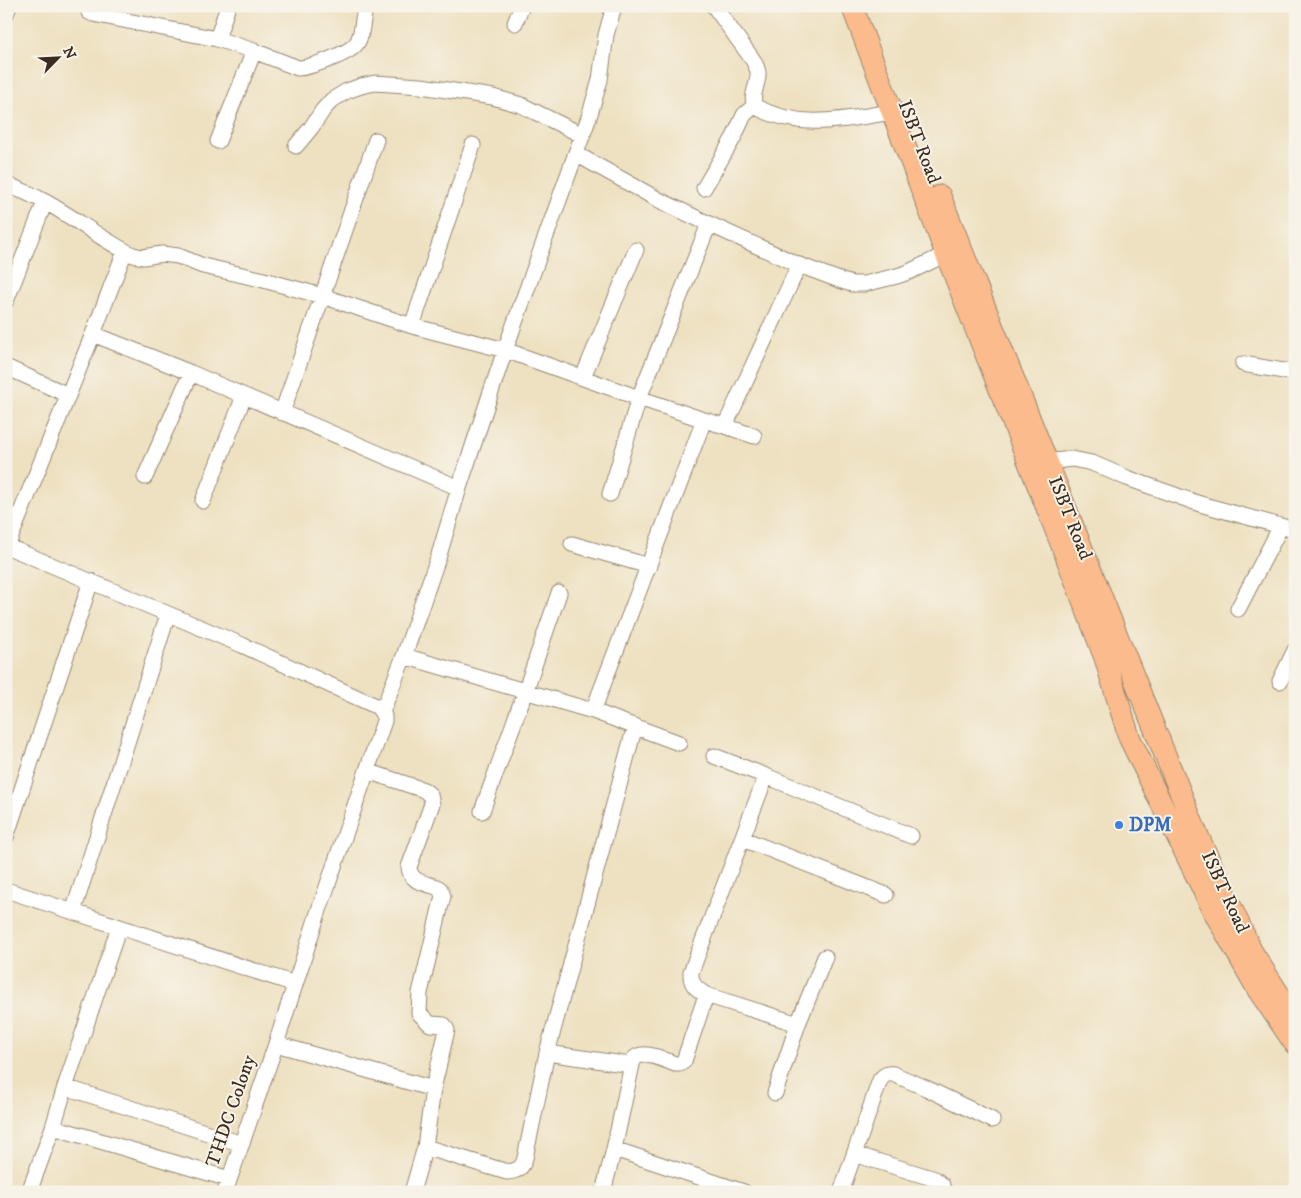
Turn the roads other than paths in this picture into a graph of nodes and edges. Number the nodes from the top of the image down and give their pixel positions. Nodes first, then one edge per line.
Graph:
1 (9, 6) edge
2 (89, 6) edge
3 (228, 6) edge
4 (522, 6) edge
5 (614, 6) edge
6 (714, 6) edge
7 (852, 6) edge
8 (868, 6) edge
9 (6, 14) edge
10 (364, 14) dead end
11 (515, 23) dead end
12 (217, 40) junction
13 (254, 51) junction
14 (754, 106) junction
15 (892, 112) junction
16 (582, 135) junction
17 (376, 140) dead end
18 (218, 141) dead end
19 (473, 145) dead end
20 (296, 146) dead end
21 (576, 154) junction
22 (922, 171) junction
23 (6, 185) edge
24 (704, 188) dead end
25 (45, 202) junction
26 (709, 224) junction
27 (636, 250) dead end
28 (125, 251) junction
29 (946, 254) junction
30 (799, 265) junction
31 (322, 296) junction
32 (6, 301) edge
33 (412, 326) junction
34 (93, 334) junction
35 (505, 350) junction
36 (1243, 364) dead end
37 (6, 367) edge
38 (191, 373) junction
39 (1295, 373) edge
40 (583, 377) junction
41 (68, 395) junction
42 (244, 396) junction
43 (639, 398) junction
44 (282, 413) junction
45 (704, 420) junction
46 (724, 426) junction
47 (754, 436) dead end
48 (1038, 463) junction
49 (145, 477) dead end
50 (458, 488) junction
51 (610, 494) dead end
52 (203, 501) dead end
53 (1288, 528) edge
54 (572, 544) dead end
55 (7, 547) edge
56 (649, 566) junction
57 (91, 581) junction
58 (559, 593) dead end
59 (1238, 609) dead end
60 (168, 614) junction
61 (1295, 650) edge
62 (404, 656) junction
63 (1280, 681) dead end
64 (526, 692) junction
65 (593, 711) junction
66 (382, 712) junction
67 (635, 726) junction
68 (679, 743) dead end
69 (714, 756) dead end
70 (367, 770) junction
71 (766, 776) junction
72 (482, 811) dead end
73 (911, 836) dead end
74 (6, 837) edge
75 (1189, 838) junction
76 (743, 839) junction
77 (6, 890) edge
78 (886, 895) dead end
79 (74, 912) junction
80 (119, 927) junction
81 (825, 957) dead end
82 (295, 984) junction
83 (706, 995) junction
84 (1295, 1019) edge
85 (798, 1024) junction
86 (276, 1044) junction
87 (1295, 1044) edge
88 (548, 1053) junction
89 (631, 1065) junction
90 (65, 1087) junction
91 (433, 1089) junction
92 (775, 1094) dead end
93 (992, 1120) dead end
94 (53, 1128) junction
95 (242, 1144) junction
96 (425, 1148) junction
97 (614, 1149) junction
98 (854, 1154) junction
99 (227, 1185) edge
100 (28, 1192) edge
101 (412, 1192) edge
102 (603, 1192) edge
103 (744, 1192) edge
104 (841, 1192) edge
105 (944, 1192) edge

1 - 9 street
2 - 12 street
3 - 12 street
4 - 11 street
5 - 16 street, THDC Colony
6 - 14 street
7 - 15 highway
8 - 22 highway, ISBT Road
10 - 13 street
12 - 13 street
13 - 18 street
14 - 15 street
14 - 24 street
15 - 22 highway
16 - 20 street
16 - 21 street, THDC Colony
17 - 31 street
19 - 33 street
21 - 26 street
21 - 35 street, THDC Colony
22 - 29 highway
22 - 48 highway, ISBT Road
23 - 25 street
25 - 28 street
25 - 32 street
26 - 30 street
26 - 43 street
27 - 40 street
28 - 31 street
28 - 34 street
29 - 30 street
29 - 48 highway
30 - 46 street
31 - 33 street
31 - 44 street
33 - 35 street
34 - 38 street
34 - 41 street
35 - 40 street
35 - 50 street, THDC Colony
36 - 39 street
37 - 41 street
38 - 42 street
38 - 49 street
40 - 43 street
41 - 55 street
42 - 44 street
42 - 52 street
43 - 45 street
43 - 51 street
44 - 50 street
45 - 46 street
45 - 56 street
46 - 47 street
48 - 53 street
48 - 75 highway, ISBT Road
50 - 62 street, THDC Colony
53 - 59 street
54 - 56 street
55 - 57 street
56 - 65 street
57 - 60 street
57 - 74 street
58 - 64 street
60 - 66 street
60 - 79 street
61 - 63 street
62 - 64 street
62 - 66 street, THDC Colony
64 - 65 street
64 - 72 street
65 - 67 street
66 - 70 street, THDC Colony
67 - 68 street
67 - 88 street
69 - 71 street
70 - 82 street, THDC Colony
70 - 91 street
71 - 73 street
71 - 76 street
75 - 84 highway, ISBT Road
75 - 87 highway
76 - 78 street
76 - 83 street
77 - 79 street
79 - 80 street
80 - 82 street
80 - 90 street
81 - 85 street
82 - 86 street, THDC Colony
83 - 85 street
83 - 89 street
85 - 92 street
86 - 91 street
86 - 95 street, THDC Colony
88 - 89 street
88 - 96 street
89 - 97 street
90 - 94 street
90 - 95 street
91 - 96 street
93 - 98 street
94 - 99 street
94 - 100 street
95 - 99 street, THDC Colony
96 - 101 street
97 - 102 street
97 - 103 street
98 - 104 street
98 - 105 street

